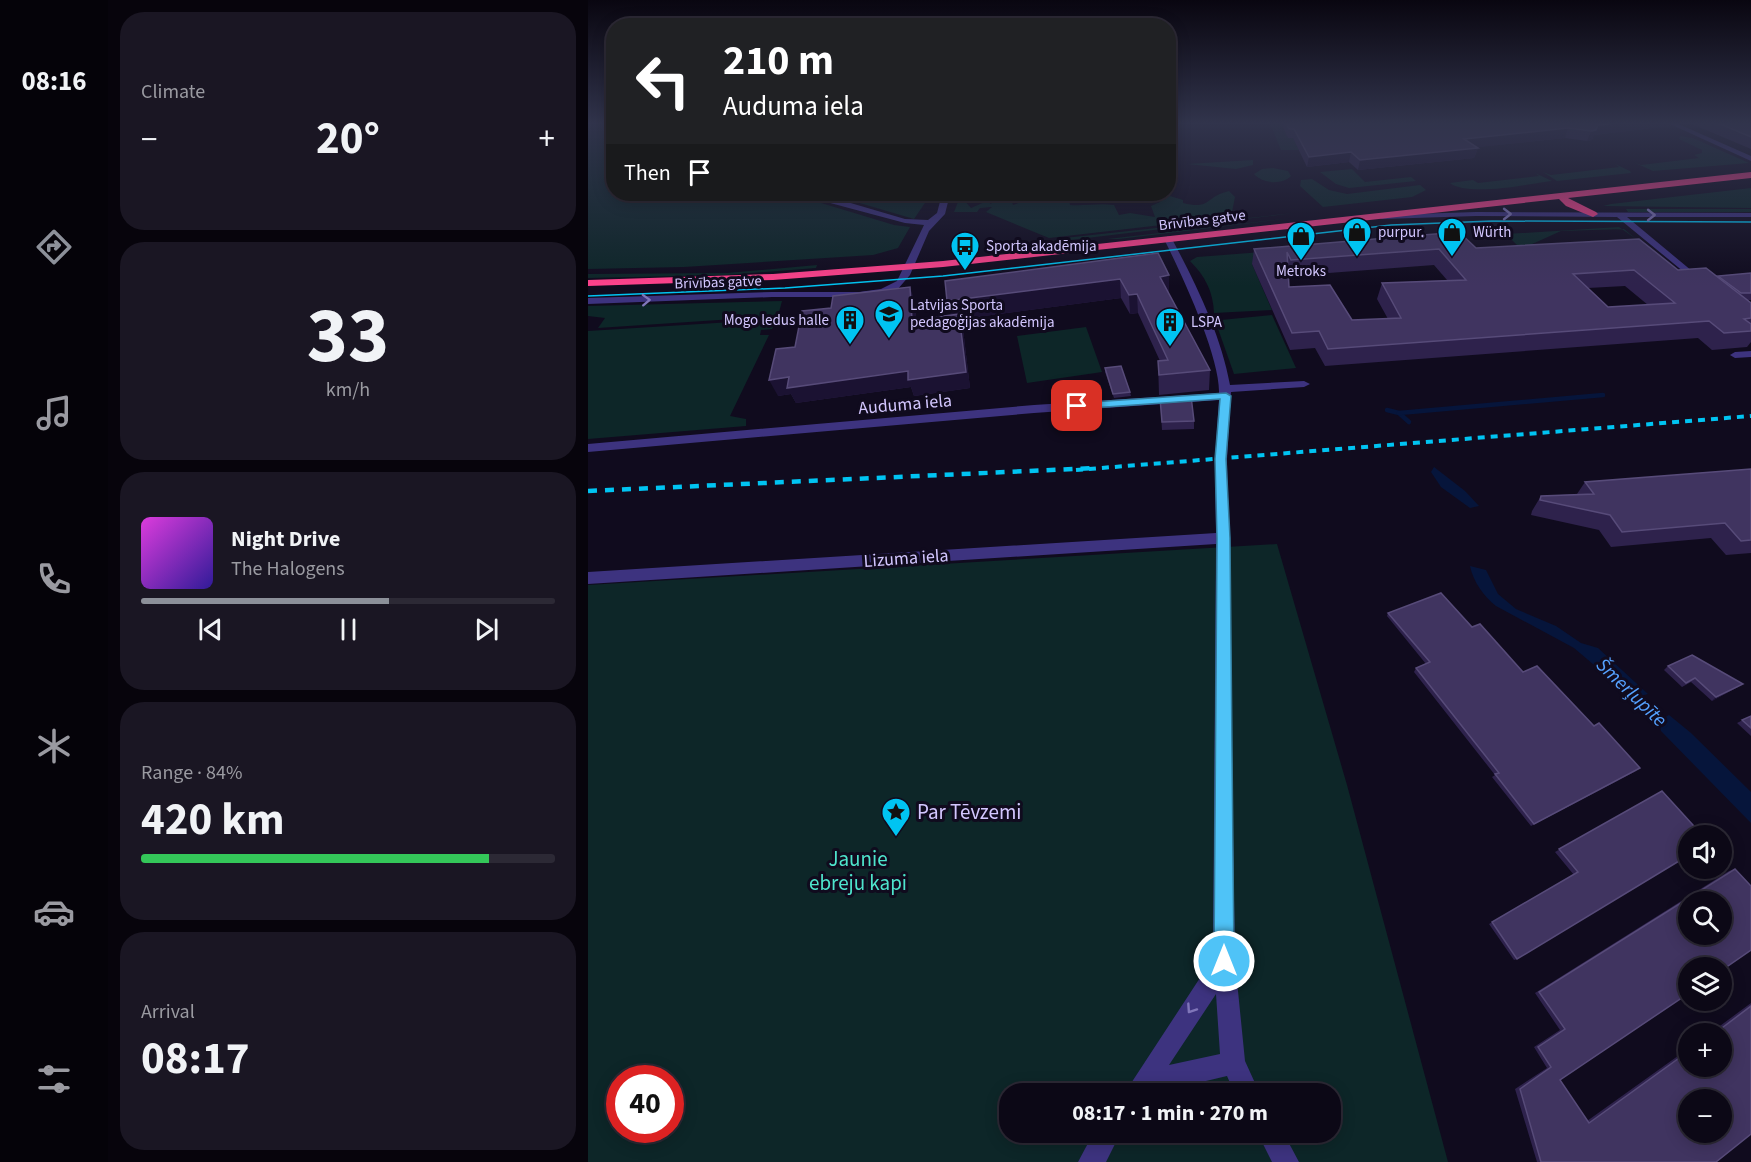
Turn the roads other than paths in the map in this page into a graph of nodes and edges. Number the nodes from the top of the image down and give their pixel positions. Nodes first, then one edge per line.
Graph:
1 (1732, 177) edge
2 (1562, 197) junction
3 (833, 201) edge
4 (938, 201) edge
5 (1593, 214) junction
6 (1618, 214) junction
7 (1751, 215) edge
8 (1365, 217) junction
9 (931, 220) junction
10 (1168, 239) junction
11 (907, 267) junction
12 (588, 284) edge
13 (1706, 287) edge
14 (588, 301) edge
15 (1751, 354) edge
16 (1735, 355) edge
17 (1304, 384) dead end
18 (1226, 392) junction
19 (588, 448) edge
20 (1223, 538) junction
21 (588, 578) edge
22 (1224, 961) junction
23 (1233, 1063) junction
24 (1144, 1083) edge
25 (1159, 1083) edge
26 (1243, 1083) edge
27 (1102, 1143) edge
28 (1275, 1143) edge
29 (1090, 1162) edge
30 (1286, 1162) edge

1 - 2 highway, Brīvības gatve
2 - 5 highway
2 - 8 highway, Brīvības gatve
3 - 9 street
4 - 9 street
5 - 6 street
8 -> 5 street
6 -> 7 street
6 - 13 street
8 - 10 highway, Brīvības gatve
9 - 11 street
10 - 11 highway, Brīvības gatve
10 - 18 street
11 - 12 highway, Brīvības gatve
14 -> 11 street, Brīvības gatve
15 - 16 street
17 - 18 street, Auduma iela
18 - 19 street, Auduma iela
18 - 20 street
20 - 21 street, Lizuma iela
20 - 22 street
22 - 23 street
22 -> 24 street
23 - 25 street
23 - 26 street
27 - 29 street
28 - 30 street

